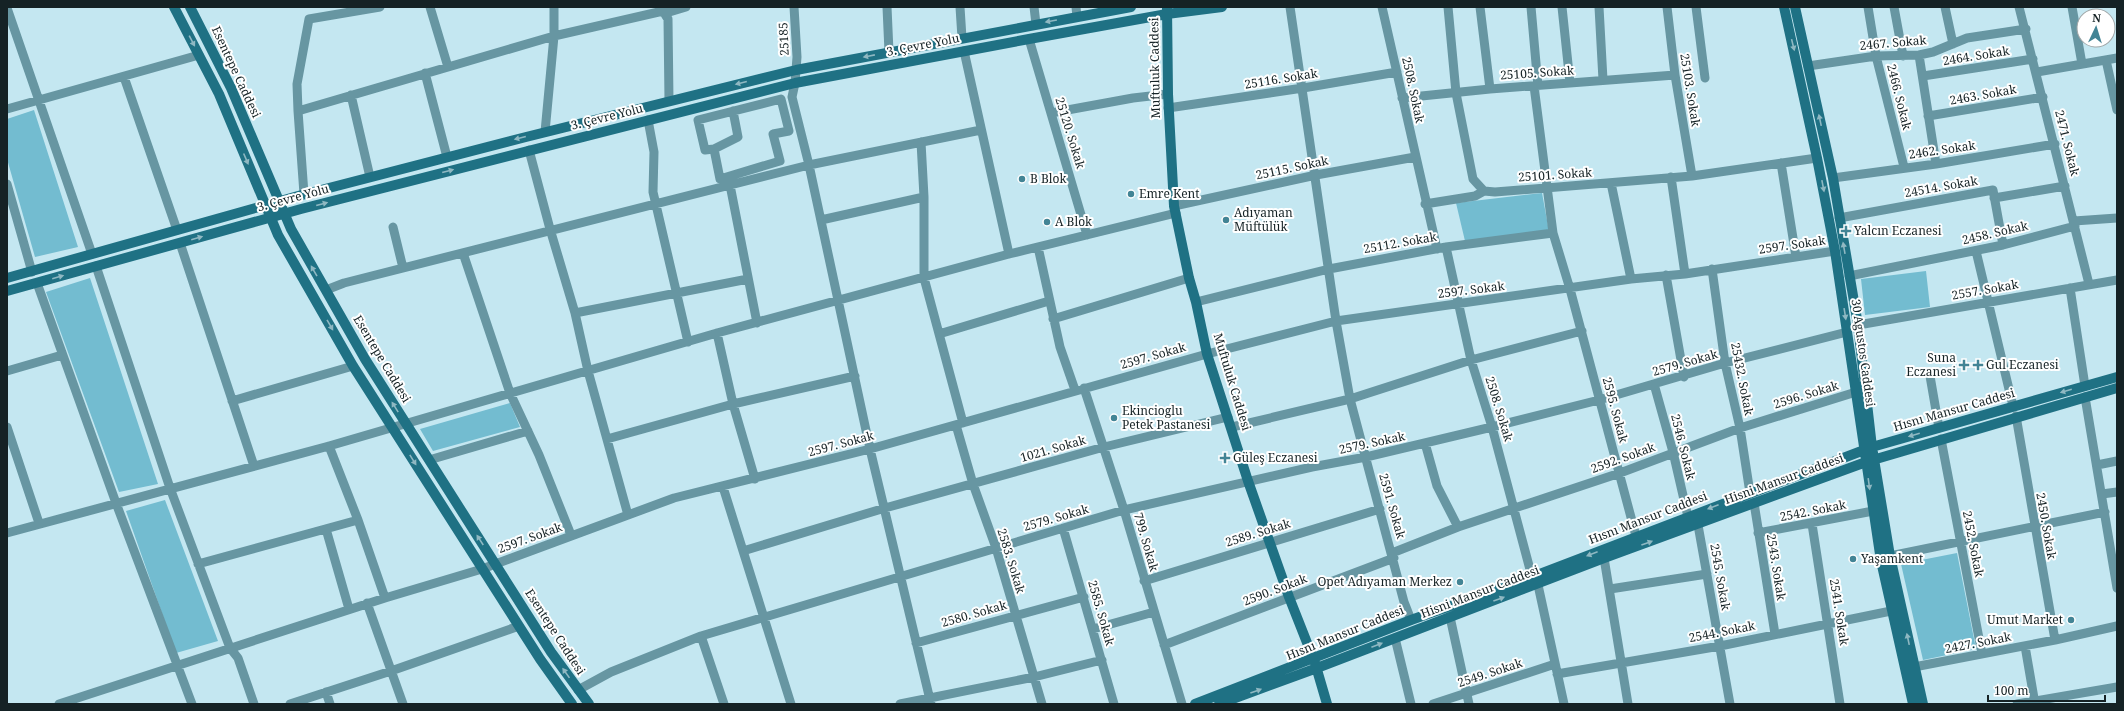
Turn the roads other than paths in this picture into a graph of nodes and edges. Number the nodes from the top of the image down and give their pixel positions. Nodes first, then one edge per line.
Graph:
1 (174, 7) edge
2 (190, 7) edge
3 (380, 7) edge
4 (430, 7) edge
5 (554, 7) edge
6 (686, 7) edge
7 (794, 7) edge
8 (886, 7) edge
9 (960, 7) edge
10 (1034, 7) edge
11 (1131, 7) edge
12 (1222, 7) edge
13 (1290, 7) edge
14 (1382, 7) edge
15 (1448, 7) edge
16 (1480, 7) edge
17 (1531, 7) edge
18 (1562, 7) edge
19 (1599, 7) edge
20 (1668, 7) edge
21 (1696, 7) edge
22 (1784, 7) edge
23 (1795, 7) edge
24 (1868, 7) edge
25 (1894, 7) edge
26 (1945, 7) edge
27 (2020, 7) edge
28 (2072, 7) edge
29 (7, 8) edge
30 (1167, 11) edge
31 (1076, 12) edge
32 (666, 13) junction
33 (1036, 24) junction
34 (2026, 29) junction
35 (554, 36) junction
36 (962, 38) junction
37 (1029, 38) junction
38 (1953, 44) junction
39 (964, 51) junction
40 (889, 52) junction
41 (199, 55) junction
42 (1919, 55) junction
43 (1876, 56) junction
44 (1903, 56) junction
45 (2117, 58) edge
46 (2033, 59) junction
47 (2106, 60) junction
48 (2082, 64) junction
49 (1808, 66) junction
50 (448, 67) junction
51 (796, 70) junction
52 (1397, 72) junction
53 (2037, 72) junction
54 (425, 73) junction
55 (1675, 75) junction
56 (1923, 76) junction
57 (124, 77) junction
58 (1705, 78) dead end
59 (1603, 80) junction
60 (796, 83) junction
61 (1570, 83) junction
62 (1536, 86) junction
63 (1303, 88) junction
64 (1490, 89) junction
65 (1456, 93) junction
66 (1168, 94) junction
67 (352, 95) junction
68 (2043, 97) junction
69 (1402, 98) junction
70 (40, 100) junction
71 (669, 101) junction
72 (1168, 108) junction
73 (7, 109) edge
74 (2117, 110) edge
75 (298, 111) junction
76 (733, 111) junction
77 (1051, 113) junction
78 (1928, 116) junction
79 (648, 120) junction
80 (981, 130) junction
81 (545, 132) junction
82 (921, 142) junction
83 (2055, 144) junction
84 (714, 149) junction
85 (529, 150) junction
86 (447, 157) junction
87 (1415, 157) junction
88 (1817, 158) junction
89 (1781, 163) junction
90 (1936, 164) junction
91 (809, 165) junction
92 (1904, 167) junction
93 (761, 172) junction
94 (1316, 175) junction
95 (1692, 176) junction
96 (370, 177) junction
97 (1670, 177) junction
98 (1833, 178) junction
99 (1611, 183) junction
100 (7, 184) edge
101 (730, 185) junction
102 (2065, 186) junction
103 (1547, 187) junction
104 (1484, 191) junction
105 (304, 194) junction
106 (924, 197) junction
107 (1994, 198) junction
108 (279, 201) junction
109 (655, 204) junction
110 (1425, 204) junction
111 (265, 205) junction
112 (1175, 210) junction
113 (284, 214) junction
114 (270, 218) junction
115 (1839, 218) junction
116 (2117, 218) edge
117 (821, 220) junction
118 (2075, 224) junction
119 (393, 227) dead end
120 (550, 229) junction
121 (177, 230) junction
122 (1553, 232) junction
123 (1087, 235) junction
124 (180, 243) junction
125 (2003, 245) junction
126 (1038, 246) junction
127 (1442, 248) junction
128 (1835, 251) junction
129 (1976, 251) junction
130 (464, 253) junction
131 (92, 254) junction
132 (1009, 254) junction
133 (1796, 257) junction
134 (96, 266) junction
135 (404, 268) junction
136 (1329, 269) junction
137 (1712, 269) junction
138 (32, 272) junction
139 (1685, 274) junction
140 (1666, 275) junction
141 (1850, 276) junction
142 (7, 278) edge
143 (924, 278) junction
144 (1189, 278) junction
145 (748, 279) junction
146 (1631, 280) junction
147 (2117, 280) edge
148 (37, 282) junction
149 (2089, 284) junction
150 (2070, 288) junction
151 (1570, 289) junction
152 (326, 290) junction
153 (7, 291) edge
154 (675, 294) junction
155 (838, 300) junction
156 (1050, 301) junction
157 (1988, 301) junction
158 (1196, 302) junction
159 (1458, 303) junction
160 (575, 313) junction
161 (1053, 319) junction
162 (1336, 321) junction
163 (757, 323) junction
164 (1858, 326) junction
165 (1582, 331) junction
166 (717, 332) junction
167 (1847, 332) junction
168 (939, 334) junction
169 (688, 342) junction
170 (1207, 354) junction
171 (62, 355) junction
172 (1471, 360) junction
173 (1725, 363) junction
174 (353, 366) junction
175 (7, 371) edge
176 (588, 371) junction
177 (854, 376) junction
178 (1930, 376) dead end
179 (1684, 377) junction
180 (2117, 377) edge
181 (1654, 384) junction
182 (2085, 386) junction
183 (2117, 388) edge
184 (1080, 389) junction
185 (1856, 392) junction
186 (510, 393) junction
187 (2085, 397) junction
188 (1350, 399) junction
189 (1599, 400) junction
190 (232, 401) junction
191 (734, 404) junction
192 (2013, 406) junction
193 (2016, 416) junction
194 (1228, 418) junction
195 (406, 424) junction
196 (960, 424) junction
197 (1492, 426) junction
198 (7, 427) edge
199 (1232, 427) junction
200 (392, 428) junction
201 (1740, 428) junction
202 (1939, 428) junction
203 (528, 431) junction
204 (608, 439) junction
205 (1941, 439) junction
206 (1424, 443) junction
207 (329, 446) junction
208 (1104, 447) junction
209 (870, 449) junction
210 (1868, 449) junction
211 (1673, 452) junction
212 (1366, 458) junction
213 (429, 460) junction
214 (1870, 461) junction
215 (2117, 461) edge
216 (2097, 465) junction
217 (254, 466) junction
218 (1620, 473) junction
219 (755, 479) junction
220 (1248, 481) junction
221 (973, 484) junction
222 (722, 487) junction
223 (170, 488) junction
224 (2117, 492) edge
225 (2102, 494) junction
226 (1752, 498) junction
227 (116, 504) junction
228 (1514, 507) junction
229 (885, 508) junction
230 (1380, 509) junction
231 (1124, 510) junction
232 (1873, 511) junction
233 (2105, 512) junction
234 (628, 515) junction
235 (1688, 517) junction
236 (358, 520) junction
237 (39, 523) junction
238 (1812, 524) junction
239 (1698, 525) junction
240 (1458, 526) junction
241 (2034, 526) junction
242 (1063, 528) junction
243 (326, 529) junction
244 (7, 533) edge
245 (1758, 533) junction
246 (571, 535) junction
247 (1636, 536) junction
248 (1269, 541) junction
249 (1960, 541) junction
250 (996, 548) junction
251 (743, 551) junction
252 (1393, 555) junction
253 (1890, 556) junction
254 (1604, 558) junction
255 (495, 563) junction
256 (198, 564) junction
257 (482, 569) junction
258 (2116, 573) edge
259 (1707, 574) junction
260 (902, 577) junction
261 (1144, 581) junction
262 (1535, 581) junction
263 (2117, 588) edge
264 (1610, 589) junction
265 (1084, 597) junction
266 (1289, 597) junction
267 (385, 598) junction
268 (368, 603) junction
269 (350, 609) junction
270 (1891, 611) junction
271 (1154, 612) junction
272 (1015, 615) junction
273 (1450, 617) junction
274 (765, 618) junction
275 (1411, 620) junction
276 (1829, 623) junction
277 (519, 626) junction
278 (2117, 626) edge
279 (1093, 629) junction
280 (1775, 634) junction
281 (701, 636) junction
282 (1395, 638) junction
283 (2054, 640) junction
284 (916, 642) junction
285 (1164, 645) junction
286 (1720, 646) junction
287 (2025, 646) junction
288 (230, 648) junction
289 (1982, 654) junction
290 (1102, 660) junction
291 (1622, 662) junction
292 (1316, 664) junction
293 (1555, 664) junction
294 (176, 666) junction
295 (1914, 667) junction
296 (391, 671) junction
297 (1557, 674) junction
298 (1034, 677) junction
299 (2117, 687) edge
300 (578, 690) junction
301 (326, 692) junction
302 (1467, 693) junction
303 (930, 702) edge
304 (2035, 702) edge
305 (65, 703) edge
306 (192, 704) edge
307 (254, 704) edge
308 (290, 704) edge
309 (330, 704) edge
310 (403, 704) edge
311 (572, 704) edge
312 (589, 704) edge
313 (724, 704) edge
314 (791, 704) edge
315 (900, 704) edge
316 (1042, 704) edge
317 (1114, 704) edge
318 (1182, 704) edge
319 (1195, 704) edge
320 (1219, 704) edge
321 (1327, 704) edge
322 (1410, 704) edge
323 (1433, 704) edge
324 (1469, 704) edge
325 (1564, 704) edge
326 (1628, 704) edge
327 (1730, 704) edge
328 (1839, 704) edge
329 (1913, 704) edge
330 (1923, 704) edge
331 (2017, 704) edge

1 -> 41 main road, Esentepe Caddesi
2 - 108 main road, Esentepe Caddesi
3 - 75 street
4 - 50 street
5 - 35 street
6 - 32 street
7 - 51 street, 25185
8 - 40 street
9 - 36 street
10 - 33 street
11 - 31 main road, 3. Çevre Yolu
12 - 30 main road, 3. Çevre Yolu
13 - 63 street, 2591. Sokak
14 - 52 street, 2508. Sokak
15 - 65 street
16 - 64 street
17 - 62 street
18 - 61 street
19 - 59 street
20 - 55 street, 25103. Sokak
21 - 58 street
22 -> 88 main road, 30 Agustos Caddesi
23 - 49 main road, 30 Agustos Caddesi
24 - 43 street, 2466. Sokak
25 - 44 street
26 - 38 street
27 - 34 street, 2471. Sokak
28 - 48 street
29 - 70 street
30 - 37 main road, 3. Çevre Yolu
30 - 66 main road, Muftuluk Caddesi
31 -> 33 main road, 3. Çevre Yolu
32 - 35 street
32 - 71 street
33 - 36 main road, 3. Çevre Yolu
34 - 38 street, 2467. Sokak
34 - 46 street, 2471. Sokak
35 - 50 street
35 - 81 street
36 - 40 main road, 3. Çevre Yolu
37 - 39 main road, 3. Çevre Yolu
37 - 77 street, 25120. Sokak
38 - 42 street, 2467. Sokak
39 - 60 main road, 3. Çevre Yolu
39 - 80 street
40 -> 51 main road, 3. Çevre Yolu
41 - 57 street
41 -> 111 main road, Esentepe Caddesi
42 - 44 street, 2467. Sokak
42 - 56 street
43 - 44 street, 2467. Sokak
43 - 49 street, 2467. Sokak
43 - 92 street, 2466. Sokak
45 - 47 street
46 - 53 street, 2471. Sokak
46 - 56 street, 2464. Sokak
47 - 48 street
47 - 74 street
48 - 53 street
98 -> 49 main road, 30 Agustos Caddesi
50 - 54 street
51 - 60 street, 25185
51 -> 71 main road, 3. Çevre Yolu
52 - 63 street, 25116. Sokak
52 - 69 street, 2508. Sokak
53 - 68 street, 2471. Sokak
54 - 67 street
54 - 86 street
55 - 59 street, 25105. Sokak
55 - 95 street, 25103. Sokak
56 - 78 street
57 - 70 street
57 - 121 street
59 - 61 street, 25105. Sokak
60 - 79 main road, 3. Çevre Yolu
60 - 91 street, 25185
61 - 62 street, 25105. Sokak
62 - 64 street, 25105. Sokak
62 - 103 street
63 - 72 street, 25116. Sokak
63 - 94 street, 2591. Sokak
64 - 65 street, 25105. Sokak
65 - 69 street, 25105. Sokak
65 - 104 street
66 - 72 main road, Muftuluk Caddesi
66 - 77 street
67 - 75 street
67 - 96 street
68 - 78 street, 2463. Sokak
68 - 83 street, 2471. Sokak
69 - 87 street, 2508. Sokak
70 - 73 street
70 - 131 street
71 - 81 main road, 3. Çevre Yolu
72 - 112 main road, Muftuluk Caddesi
75 - 105 street
76 - 84 street
76 - 84 street
76 - 93 street
77 - 123 street, 25120. Sokak
78 - 90 street
79 - 85 main road, 3. Çevre Yolu
79 - 109 street
80 - 82 street
80 - 132 street
81 -> 86 main road, 3. Çevre Yolu
82 - 91 street
82 - 106 street, 2583. Sokak
83 - 90 street, 2462. Sokak
83 - 102 street, 2471. Sokak
84 - 93 street
113 -> 85 main road, 3. Çevre Yolu
85 - 120 street
86 - 96 main road, 3. Çevre Yolu
87 - 94 street, 25115. Sokak
87 - 110 street, 2508. Sokak
88 - 89 street, 25101. Sokak
88 -> 128 main road, 30 Agustos Caddesi
89 - 95 street, 25101. Sokak
89 - 133 street
90 - 92 street, 2462. Sokak
91 - 93 street
91 - 117 street, 25185
92 - 98 street, 2462. Sokak
93 - 101 street
94 - 112 street, 25115. Sokak
94 - 136 street, 2591. Sokak
95 - 97 street, 25101. Sokak
96 - 105 main road, 3. Çevre Yolu
97 - 99 street, 25101. Sokak
97 - 139 street
98 - 115 main road, 30 Agustos Caddesi
99 - 103 street, 25101. Sokak
99 - 146 street
100 - 138 street
101 - 109 street
101 - 145 street
102 - 107 street
102 - 118 street, 2471. Sokak
103 - 104 street, 25101. Sokak
103 - 122 street
104 - 110 street, 25101. Sokak
105 - 108 main road, 3. Çevre Yolu
106 - 117 street
106 - 143 street, 2583. Sokak
107 - 115 street, 24514. Sokak
107 - 125 street
108 - 111 main road, 3. Çevre Yolu
108 - 113 main road, Esentepe Caddesi
109 - 120 street
109 - 154 street
110 - 127 street, 2508. Sokak
111 - 114 main road, Esentepe Caddesi
111 - 121 main road, 3. Çevre Yolu
112 - 123 street, 25115. Sokak
112 - 144 main road, Muftuluk Caddesi
113 - 114 main road, 3. Çevre Yolu
152 -> 113 main road, Esentepe Caddesi
124 -> 114 main road, 3. Çevre Yolu
114 -> 174 main road, Esentepe Caddesi
141 -> 115 main road, 30 Agustos Caddesi
116 - 118 street, 2458. Sokak
117 - 155 street, 25185
118 - 125 street, 2458. Sokak
118 - 149 street, 2471. Sokak
119 - 135 street
120 - 130 street
120 - 160 street
121 - 131 main road, 3. Çevre Yolu
122 - 127 street, 25112. Sokak
122 - 151 street
123 - 126 street, 25115. Sokak
124 - 134 main road, 3. Çevre Yolu
124 - 190 street
125 - 129 street, 2458. Sokak
126 - 132 street, 25115. Sokak
126 - 156 street, 799. Sokak
127 - 136 street, 25112. Sokak
127 - 159 street, 2508. Sokak
128 - 133 street, 2597. Sokak
128 -> 167 main road, 30 Agustos Caddesi
129 - 141 street, 2458. Sokak
129 - 157 street
130 - 135 street
130 - 186 street
131 - 138 main road, 3. Çevre Yolu
132 - 143 street, 25115. Sokak
133 - 137 street, 2597. Sokak
148 -> 134 main road, 3. Çevre Yolu
134 - 223 street
135 - 152 street
136 - 158 street, 25112. Sokak
136 - 162 street, 2591. Sokak
137 - 139 street, 2597. Sokak
137 - 173 street, 25432. Sokak
138 - 142 main road, 3. Çevre Yolu
139 - 140 street, 2597. Sokak
140 - 146 street, 2597. Sokak
140 - 179 street
141 - 164 main road, 30 Agustos Caddesi
143 - 155 street, 25115. Sokak
143 - 168 street, 2583. Sokak
144 - 158 main road, Muftuluk Caddesi
144 - 161 street
145 - 154 street
145 - 163 street
146 - 151 street, 2597. Sokak
147 - 149 street, 2557. Sokak
148 - 153 main road, 3. Çevre Yolu
148 - 171 street
149 - 150 street, 2557. Sokak
150 - 157 street, 2557. Sokak
150 - 182 street
151 - 159 street, 2597. Sokak
151 - 165 street, 2595. Sokak
195 -> 152 main road, Esentepe Caddesi
154 - 160 street
154 - 169 street
155 - 163 street, 25115. Sokak
155 - 177 street, 25185
156 - 161 street, 799. Sokak
156 - 168 street
157 - 164 street, 2557. Sokak
157 - 192 street
158 - 170 main road, Muftuluk Caddesi
159 - 162 street, 2597. Sokak
159 - 172 street, 2508. Sokak
160 - 176 street
161 - 184 street, 799. Sokak
162 - 170 street, 2597. Sokak
162 - 188 street, 2591. Sokak
163 - 166 street, 25115. Sokak
164 - 210 main road, 30 Agustos Caddesi
165 - 172 street
165 - 189 street, 2595. Sokak
166 - 169 street, 25115. Sokak
166 - 191 street
167 - 173 street, 2579. Sokak
167 - 185 main road, 30 Agustos Caddesi
168 - 196 street, 2583. Sokak
169 - 176 street, 25115. Sokak
170 - 184 street, 2597. Sokak
170 - 194 main road, Muftuluk Caddesi
171 - 175 street
171 - 227 street
172 - 188 street
172 - 197 street, 2508. Sokak
173 - 179 street, 2579. Sokak
173 - 201 street, 25432. Sokak
174 - 190 street
174 - 200 main road, Esentepe Caddesi
176 - 186 street, 25115. Sokak
176 - 204 street
177 - 191 street
177 - 209 street, 25185
178 - 202 street
179 - 181 street, 2579. Sokak
180 - 182 main road, Hısnı Mansur Caddesi
181 - 189 street, 2579. Sokak
181 - 211 street, 2546. Sokak
182 -> 192 main road, Hısnı Mansur Caddesi
183 - 187 main road, Hisni Mansur Caddesi
184 - 196 street, 2597. Sokak
184 - 208 street, 799. Sokak
185 - 201 street, 2596. Sokak
185 - 210 main road, 30 Agustos Caddesi
186 - 195 street, 25115. Sokak
186 - 203 street
187 - 193 main road, Hisni Mansur Caddesi
187 - 216 street
188 - 199 street
188 - 212 street, 2591. Sokak
189 - 197 street, 2579. Sokak
189 - 218 street, 2595. Sokak
190 - 217 street
191 - 204 street
191 - 219 street
192 - 202 main road, Hısnı Mansur Caddesi
193 - 205 main road, Hisni Mansur Caddesi
193 - 241 street, 2450. Sokak
194 - 199 main road, Muftuluk Caddesi
194 - 208 street, 1021. Sokak
195 - 200 street, 25115. Sokak
195 - 213 main road, Esentepe Caddesi
196 - 209 street, 2597. Sokak
196 - 221 street, 2583. Sokak
197 - 206 street, 2579. Sokak
197 - 228 street, 2508. Sokak
198 - 237 street
199 - 220 main road, Muftuluk Caddesi
200 - 207 street, 25115. Sokak
200 -> 257 main road, Esentepe Caddesi
201 - 211 street, 2592. Sokak
201 - 226 street, 25432. Sokak
202 -> 210 main road, Hısnı Mansur Caddesi
203 - 213 street
203 - 246 street
204 - 234 street
205 - 214 main road, Hisni Mansur Caddesi
205 - 249 street, 2452. Sokak
206 - 212 street, 2579. Sokak
206 - 240 street
207 - 217 street, 25115. Sokak
207 - 236 street
208 - 221 street, 1021. Sokak
208 - 231 street, 799. Sokak
209 - 219 street, 2597. Sokak
209 - 229 street, 25185
210 - 214 main road, 30 Agustos Caddesi
210 - 226 main road, Hısnı Mansur Caddesi
211 - 218 street, 2592. Sokak
211 - 235 street, 2546. Sokak
212 - 220 street, 2579. Sokak
212 - 230 street, 2591. Sokak
255 -> 213 main road, Esentepe Caddesi
214 - 226 main road, Hisni Mansur Caddesi
214 -> 232 main road, 30 Agustos Caddesi
214 - 253 main road, 30 Agustos Caddesi
215 - 216 street
216 - 225 street
217 - 223 street, 25115. Sokak
218 - 228 street, 2592. Sokak
218 - 247 street, 2595. Sokak
219 - 222 street, 2597. Sokak
220 - 231 street, 2579. Sokak
220 - 248 main road, Muftuluk Caddesi
221 - 229 street, 1021. Sokak
221 - 250 street, 2583. Sokak
222 - 234 street, 2597. Sokak
222 - 251 street
223 - 227 street, 25115. Sokak
223 - 256 street
224 - 225 street
225 - 233 street
226 -> 235 main road, Hısnı Mansur Caddesi
226 - 239 main road, Hisni Mansur Caddesi
226 - 245 street, 2543. Sokak
227 - 237 street, 25115. Sokak
227 - 294 street
228 - 240 street, 2592. Sokak
228 - 262 street, 2508. Sokak
229 - 251 street, 1021. Sokak
229 - 260 street, 25185
230 - 248 street, 2589. Sokak
230 - 252 street, 2591. Sokak
231 - 242 street, 2579. Sokak
231 - 261 street, 799. Sokak
232 - 238 street, 2542. Sokak
232 - 270 main road, 30 Agustos Caddesi
233 - 241 street
233 - 258 street
234 - 246 street, 2597. Sokak
235 - 247 main road, Hısnı Mansur Caddesi
236 - 243 street
236 - 267 street
237 - 244 street, 25115. Sokak
238 - 245 street, 2542. Sokak
238 - 276 street, 2541. Sokak
254 -> 239 main road, Hisni Mansur Caddesi
239 - 259 street, 2545. Sokak
240 - 252 street, 2590. Sokak
241 - 249 street
241 - 283 street, 2450. Sokak
242 - 250 street, 2579. Sokak
242 - 265 street, 2585. Sokak
243 - 256 street
243 - 269 street
245 - 280 street, 2543. Sokak
246 - 255 street, 2597. Sokak
247 -> 262 main road, Hısnı Mansur Caddesi
248 - 261 street, 2589. Sokak
248 - 266 main road, Muftuluk Caddesi
249 - 253 street
249 - 289 street, 2452. Sokak
250 - 260 street, 2579. Sokak
250 - 272 street, 2583. Sokak
251 - 274 street
252 - 266 street, 2590. Sokak
252 - 275 street, 2591. Sokak
295 -> 253 main road, 30 Agustos Caddesi
254 - 262 main road, Hisni Mansur Caddesi
254 - 264 street
255 - 257 street, 2597. Sokak
300 -> 255 main road, Esentepe Caddesi
256 - 288 street
257 - 267 street, 2597. Sokak
257 - 277 main road, Esentepe Caddesi
258 - 263 street
259 - 264 street
259 - 286 street, 2545. Sokak
260 - 274 street, 2579. Sokak
260 - 284 street, 25185
261 - 271 street, 799. Sokak
273 -> 262 main road, Hisni Mansur Caddesi
262 - 275 main road, Hısnı Mansur Caddesi
262 - 293 street, 2508. Sokak
264 - 291 street
265 - 272 street, 2580. Sokak
265 - 279 street, 2585. Sokak
266 - 285 street, 2590. Sokak
266 - 292 main road, Muftuluk Caddesi
267 - 268 street, 2597. Sokak
268 - 269 street, 2597. Sokak
268 - 296 street
269 - 288 street, 2597. Sokak
270 - 276 street, 2544. Sokak
270 - 329 main road, 30 Agustos Caddesi
271 - 279 street
271 - 285 street, 799. Sokak
272 - 284 street, 2580. Sokak
272 - 298 street, 2583. Sokak
273 - 282 main road, Hisni Mansur Caddesi
273 - 302 street
274 - 281 street, 2579. Sokak
274 - 314 street
275 - 292 main road, Hısnı Mansur Caddesi
276 - 280 street, 2544. Sokak
276 - 328 street, 2541. Sokak
277 - 296 street
277 - 311 main road, Esentepe Caddesi
278 - 283 street, 2427. Sokak
279 - 290 street, 2585. Sokak
280 - 286 street, 2544. Sokak
281 - 300 street, 2579. Sokak
281 - 313 street
292 -> 282 main road, Hisni Mansur Caddesi
282 - 322 street
283 - 287 street, 2427. Sokak
284 - 303 street, 25185
285 - 318 street, 799. Sokak
286 - 291 street, 2544. Sokak
286 - 327 street, 2545. Sokak
287 - 289 street, 2427. Sokak
287 - 304 street
288 - 294 street, 2597. Sokak
288 - 307 street
289 - 295 street, 2427. Sokak
290 - 298 street
290 - 317 street, 2585. Sokak
291 - 297 street, 2544. Sokak
291 - 326 street
292 - 319 main road, Hısnı Mansur Caddesi
320 -> 292 main road, Hisni Mansur Caddesi
292 - 321 main road, Muftuluk Caddesi
293 - 297 street, 2508. Sokak
293 - 302 street, 2549. Sokak
294 - 305 street, 2597. Sokak
294 - 306 street
295 - 330 main road, 30 Agustos Caddesi
296 - 301 street
296 - 310 street
297 - 325 street, 2508. Sokak
298 - 303 street
298 - 316 street, 2583. Sokak
299 - 304 street
300 - 312 main road, Esentepe Caddesi
301 - 308 street
301 - 309 street
302 - 323 street, 2549. Sokak
302 - 324 street
303 - 315 street
304 - 331 street

